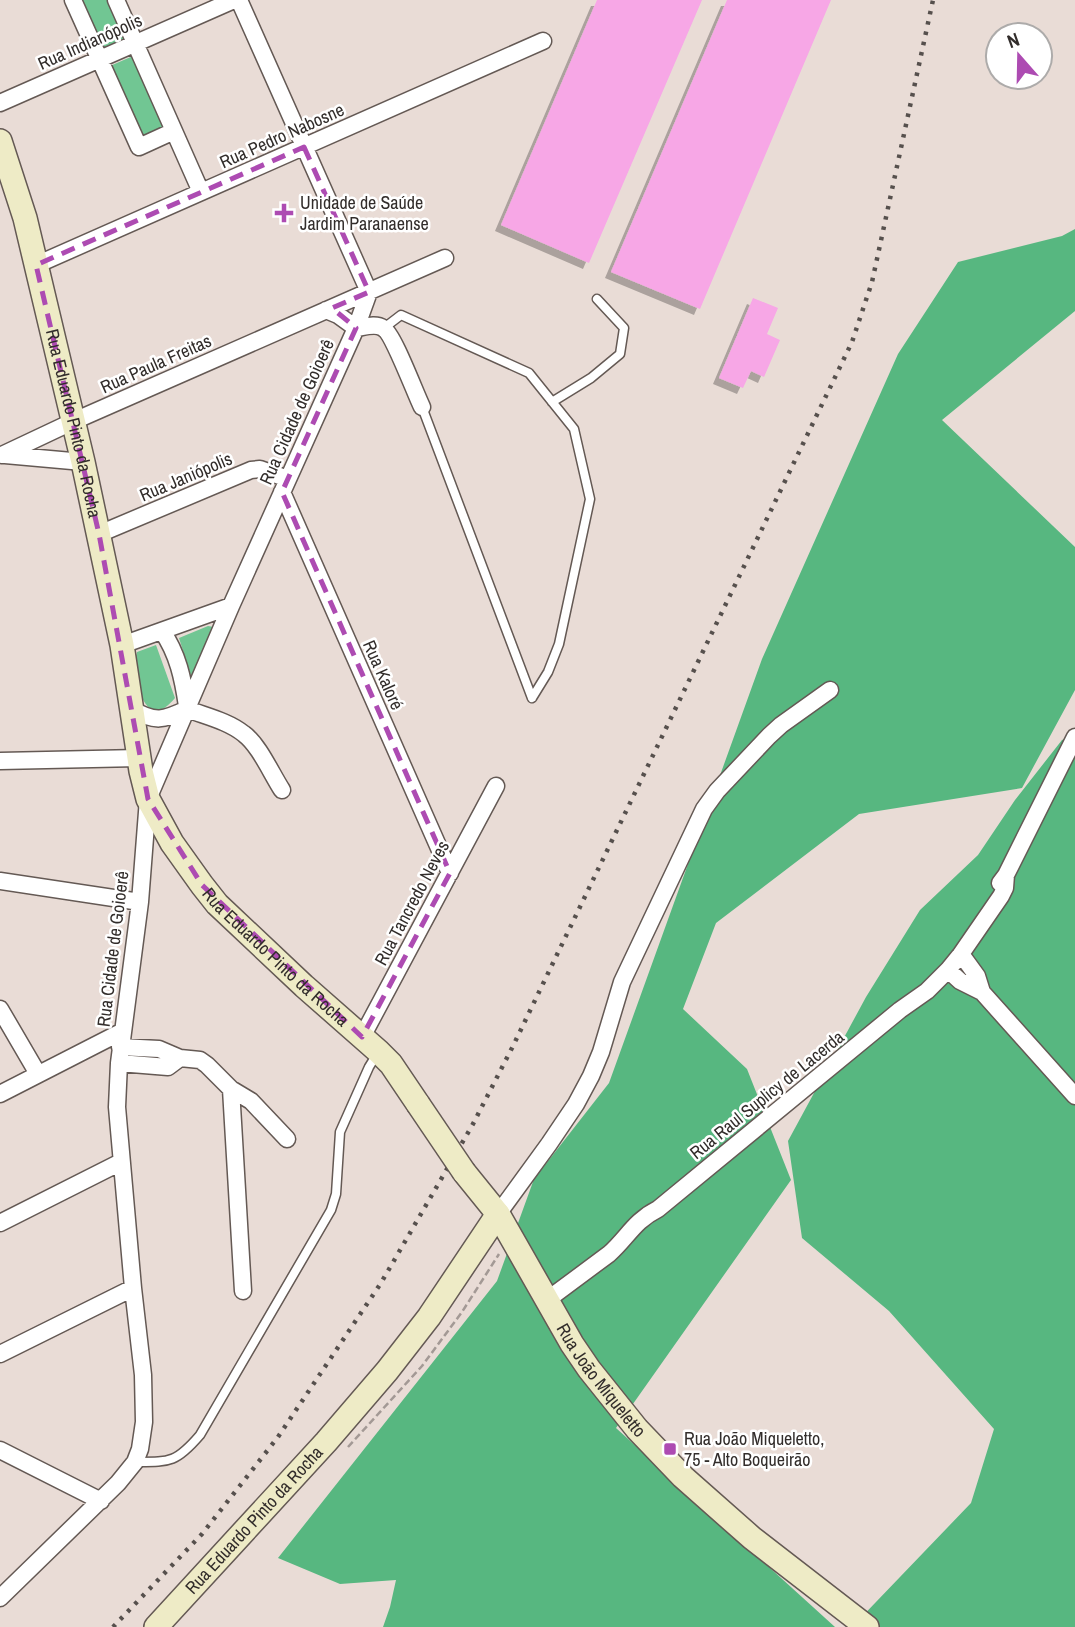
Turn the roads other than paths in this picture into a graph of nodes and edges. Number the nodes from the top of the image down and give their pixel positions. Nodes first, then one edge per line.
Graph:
1 (74, 0) edge
2 (116, 0) edge
3 (234, 0) edge
4 (239, 0) edge
5 (543, 41) dead end
6 (135, 43) junction
7 (100, 59) junction
8 (0, 103) edge
9 (174, 131) junction
10 (0, 141) edge
11 (304, 147) junction
12 (201, 192) junction
13 (445, 258) dead end
14 (36, 265) junction
15 (369, 292) junction
16 (597, 299) dead end
17 (326, 310) junction
18 (356, 328) junction
19 (384, 328) junction
20 (552, 402) junction
21 (422, 407) joint
22 (74, 421) junction
23 (1, 455) edge
24 (83, 462) junction
25 (285, 486) junction
26 (99, 534) junction
27 (231, 606) junction
28 (162, 631) junction
29 (122, 645) junction
30 (830, 690) dead end
31 (132, 709) junction
32 (187, 709) junction
33 (1075, 737) edge
34 (139, 758) junction
35 (0, 761) edge
36 (496, 786) dead end
37 (282, 790) dead end
38 (148, 799) junction
39 (450, 873) junction
40 (0, 881) edge
41 (140, 902) junction
42 (961, 954) junction
43 (942, 975) junction
44 (982, 992) junction
45 (0, 1009) edge
46 (370, 1044) junction
47 (121, 1047) junction
48 (38, 1074) junction
49 (231, 1089) junction
50 (0, 1094) edge
51 (1075, 1096) edge
52 (287, 1139) dead end
53 (121, 1162) junction
54 (498, 1214) junction
55 (0, 1223) edge
56 (133, 1288) junction
57 (243, 1291) dead end
58 (547, 1300) junction
59 (0, 1354) edge
60 (0, 1450) edge
61 (135, 1462) junction
62 (101, 1501) junction
63 (0, 1598) edge
64 (156, 1627) edge
65 (867, 1627) edge

1 - 7 street
2 - 6 street
3 - 6 street, Rua Indianópolis
4 - 11 street
5 - 11 street, Rua Pedro Nabosne
6 - 7 street, Rua Indianópolis
6 - 9 street
7 - 8 street, Rua Indianópolis
7 - 9 street
9 - 12 street
10 - 14 main road, Rua Eduardo Pinto da Rocha
11 - 12 street, Rua Pedro Nabosne
11 - 15 street
12 - 14 street, Rua Pedro Nabosne
13 - 15 street, Rua Paula Freitas
14 - 22 main road, Rua Eduardo Pinto da Rocha
15 - 17 street, Rua Paula Freitas
15 - 18 street, Rua Cidade de Goioerê
16 - 20 lane
17 - 18 street
17 - 22 street, Rua Paula Freitas
18 - 19 street
18 - 25 street, Rua Cidade de Goioerê
19 - 20 lane
19 - 21 street
20 - 21 lane
22 - 23 street, Rua Paula Freitas
22 - 24 main road, Rua Eduardo Pinto da Rocha
23 - 24 street, Rua Paula Freitas
24 - 26 main road, Rua Eduardo Pinto da Rocha
25 - 26 street, Rua Janiópolis
25 - 27 street, Rua Cidade de Goioerê
25 - 39 street, Rua Kaloré
26 - 29 main road, Rua Eduardo Pinto da Rocha
27 - 28 street
27 - 32 street, Rua Cidade de Goioerê
28 - 29 street
28 - 32 street
29 - 31 main road, Rua Eduardo Pinto da Rocha
30 - 54 street
31 - 32 street
31 - 34 main road, Rua Eduardo Pinto da Rocha
32 - 37 street
32 - 38 street, Rua Cidade de Goioerê
33 - 42 street, Rua Raul Suplicy de Lacerda
34 - 35 street
34 - 38 main road, Rua Eduardo Pinto da Rocha
36 - 39 street, Rua Tancredo Neves
38 - 41 street, Rua Cidade de Goioerê
38 - 46 main road, Rua Eduardo Pinto da Rocha
39 - 46 street, Rua Tancredo Neves
40 - 41 street
41 - 47 street, Rua Cidade de Goioerê
42 - 43 street, Rua Raul Suplicy de Lacerda
42 - 44 street
43 - 44 street
43 - 58 street, Rua Raul Suplicy de Lacerda
44 - 51 street
45 - 48 street
46 - 54 main road, Rua Eduardo Pinto da Rocha, bridge
46 - 61 lane
47 - 48 street
47 - 49 street
47 - 53 street, Rua Cidade de Goioerê
48 - 50 street
49 - 52 street
49 - 57 street
53 - 55 street
53 - 56 street, Rua Cidade de Goioerê
54 - 58 main road, Rua João Miqueletto
54 - 64 main road, Rua Eduardo Pinto da Rocha
56 - 59 street
56 - 61 street, Rua Cidade de Goioerê
58 - 65 main road, Rua João Miqueletto
60 - 62 street
61 - 62 street, Rua Cidade de Goioerê
62 - 63 street, Rua Cidade de Goioerê

